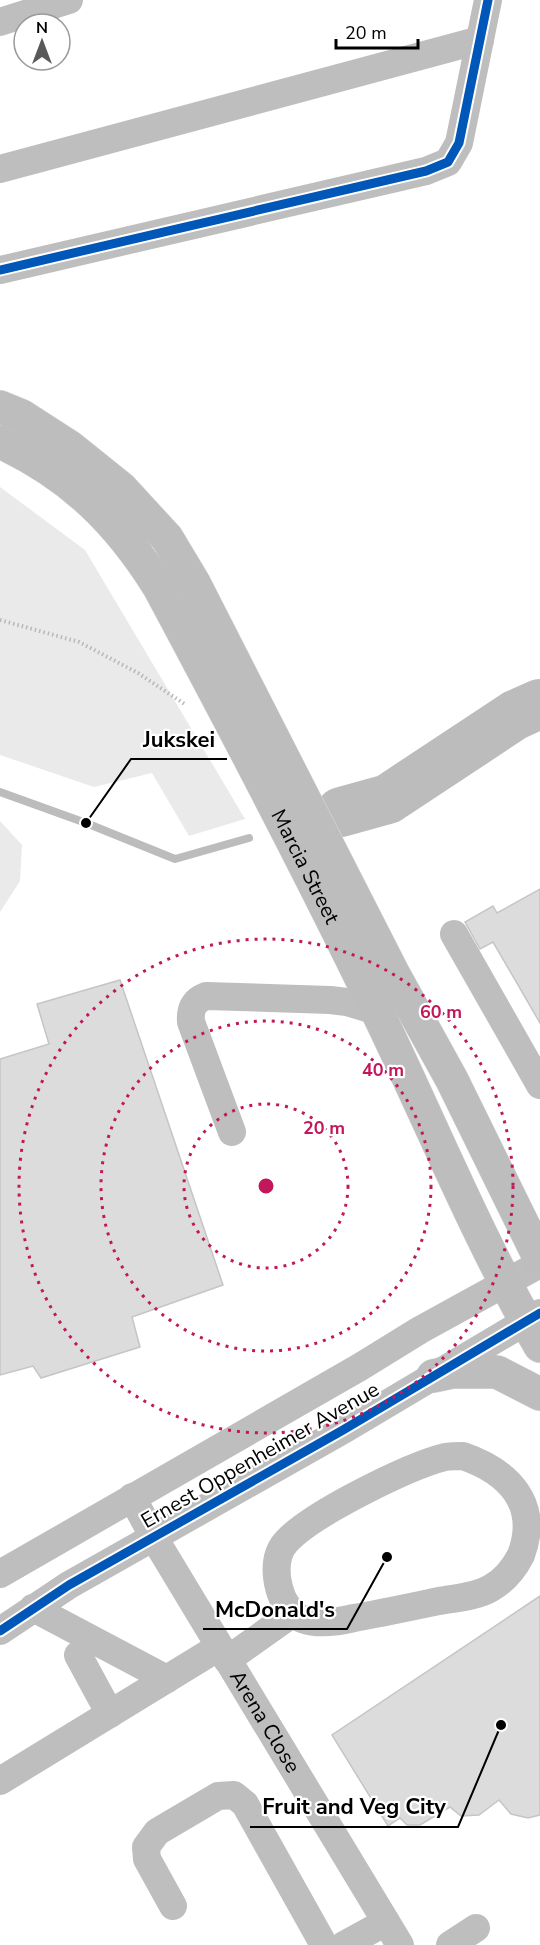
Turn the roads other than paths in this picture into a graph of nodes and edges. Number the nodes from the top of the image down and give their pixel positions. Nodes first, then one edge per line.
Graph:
1 (69, 0) edge
2 (488, 0) edge
3 (0, 22) edge
4 (480, 40) junction
5 (0, 169) edge
6 (0, 270) edge
7 (0, 407) edge
8 (0, 442) edge
9 (267, 759) junction
10 (340, 902) junction
11 (454, 934) dead end
12 (377, 1011) junction
13 (540, 1085) edge
14 (232, 1132) dead end
15 (540, 1259) edge
16 (540, 1264) edge
17 (504, 1282) junction
18 (535, 1327) edge
19 (433, 1376) junction
20 (540, 1394) edge
21 (132, 1497) junction
22 (153, 1536) junction
23 (0, 1574) edge
24 (33, 1608) junction
25 (293, 1613) junction
26 (0, 1631) edge
27 (223, 1654) junction
28 (78, 1655) dead end
29 (167, 1679) junction
30 (110, 1714) junction
31 (0, 1781) edge
32 (172, 1906) dead end
33 (476, 1928) dead end
34 (393, 1933) edge
35 (324, 1945) edge
36 (344, 1945) edge
37 (450, 1945) edge

1 - 3 street
2 - 4 street
4 - 5 street
4 - 6 street
7 - 9 main road, Marcia Street
8 - 9 main road, Marcia Street
9 - 10 main road, Marcia Street
10 - 12 main road, Marcia Street
10 - 15 main road, Marcia Street
11 - 13 street
12 - 14 street
12 - 17 main road, Marcia Street
16 - 17 street, Ernest Oppenheimer Avenue
17 - 18 main road, Marcia Street
17 - 21 street, Ernest Oppenheimer Avenue
18 - 19 street, Ernest Oppenheimer Avenue
19 - 20 main road
19 - 22 street, Ernest Oppenheimer Avenue
21 - 22 street, Arena Close
21 - 23 street, Ernest Oppenheimer Avenue
22 - 24 street, Ernest Oppenheimer Avenue
22 - 27 street, Arena Close
24 - 26 street, Ernest Oppenheimer Avenue
24 - 29 street
25 - 25 street
25 - 27 street
27 - 29 street
27 - 34 street, Arena Close
28 - 30 street
29 - 30 street
30 - 31 street
32 - 35 street
33 - 37 street
34 - 36 street

